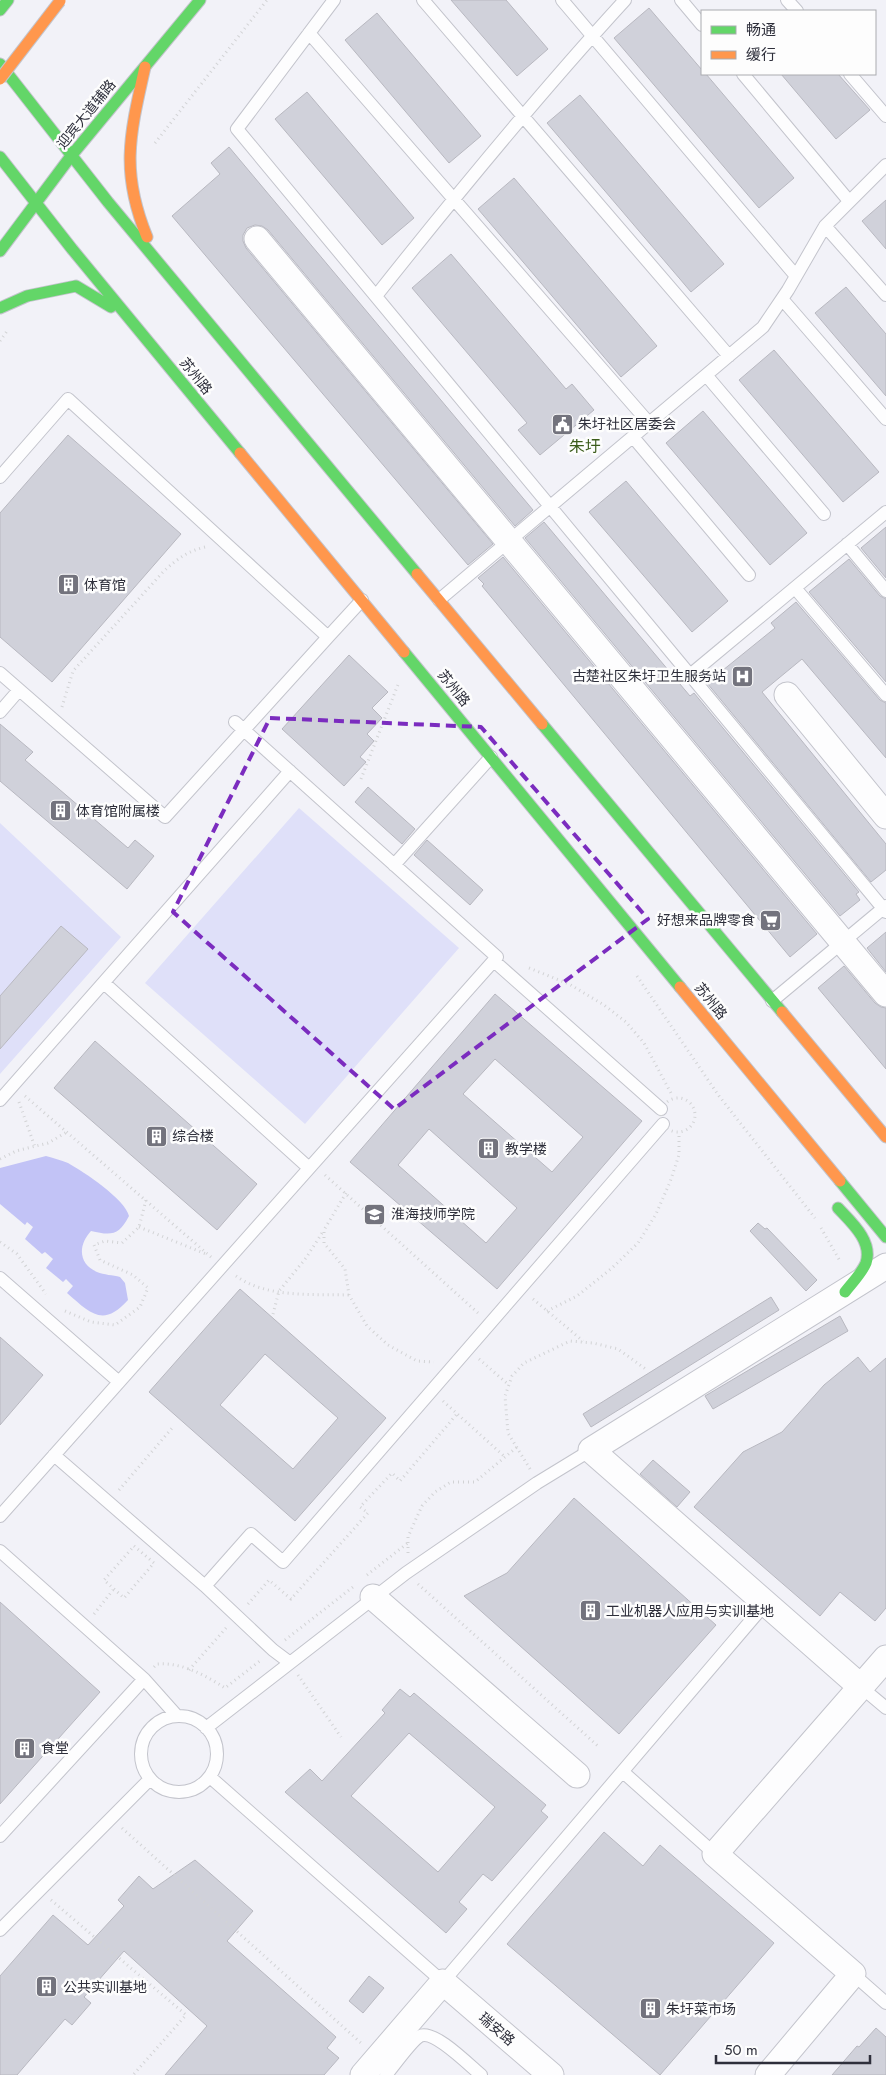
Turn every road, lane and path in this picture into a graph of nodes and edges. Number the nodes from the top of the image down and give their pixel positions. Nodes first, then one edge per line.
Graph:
1 (8, 0) edge
2 (60, 0) edge
3 (200, 0) edge
4 (334, 0) edge
5 (423, 0) edge
6 (562, 0) edge
7 (625, 0) edge
8 (681, 0) edge
9 (787, 0) edge
10 (0, 10) edge
11 (796, 10) edge
12 (701, 24) edge
13 (309, 34) junction
14 (592, 35) junction
15 (0, 64) edge
16 (145, 67) junction
17 (744, 75) edge
18 (851, 75) edge
19 (0, 79) edge
20 (522, 116) junction
21 (886, 116) edge
22 (71, 156) junction
23 (0, 157) edge
24 (886, 165) edge
25 (453, 198) junction
26 (849, 201) junction
27 (36, 202) junction
28 (825, 226) junction
29 (256, 239) dead end
30 (0, 251) edge
31 (161, 266) junction
32 (796, 276) junction
33 (886, 295) edge
34 (376, 296) junction
35 (782, 299) junction
36 (0, 308) edge
37 (129, 318) junction
38 (729, 356) junction
39 (706, 375) junction
40 (886, 419) edge
41 (649, 423) junction
42 (634, 437) junction
43 (0, 477) edge
44 (552, 506) junction
45 (886, 512) edge
46 (824, 514) dead end
47 (225, 542) junction
48 (509, 542) junction
49 (847, 544) junction
50 (750, 574) dead end
51 (795, 588) junction
52 (886, 591) edge
53 (362, 600) junction
54 (440, 600) junction
55 (328, 637) junction
56 (0, 673) edge
57 (393, 674) dead end
58 (690, 675) junction
59 (399, 682) junction
60 (405, 689) dead end
61 (19, 690) junction
62 (787, 695) dead end
63 (886, 695) edge
64 (0, 712) edge
65 (59, 725) junction
66 (239, 726) junction
67 (491, 757) junction
68 (290, 771) junction
69 (361, 779) dead end
70 (886, 816) edge
71 (394, 865) junction
72 (885, 908) edge
73 (843, 942) junction
74 (494, 961) junction
75 (527, 968) dead end
76 (632, 968) dead end
77 (670, 974) junction
78 (104, 983) junction
79 (886, 994) edge
80 (772, 1001) junction
81 (709, 1040) dead end
82 (13, 1085) junction
83 (673, 1098) dead end
84 (0, 1100) edge
85 (661, 1109) dead end
86 (663, 1124) dead end
87 (67, 1132) junction
88 (679, 1132) dead end
89 (886, 1137) edge
90 (35, 1147) junction
91 (0, 1159) edge
92 (311, 1166) junction
93 (346, 1193) junction
94 (831, 1199) dead end
95 (146, 1200) junction
96 (139, 1227) junction
97 (324, 1230) junction
98 (886, 1237) edge
99 (0, 1242) edge
100 (209, 1255) junction
101 (222, 1266) junction
102 (886, 1266) edge
103 (0, 1278) edge
104 (520, 1288) junction
105 (280, 1292) junction
106 (845, 1292) junction
107 (349, 1295) junction
108 (49, 1298) dead end
109 (60, 1308) dead end
110 (547, 1310) junction
111 (273, 1314) dead end
112 (490, 1324) junction
113 (584, 1342) junction
114 (467, 1350) junction
115 (455, 1364) junction
116 (647, 1370) dead end
117 (118, 1382) junction
118 (509, 1385) junction
119 (431, 1391) junction
120 (457, 1414) junction
121 (173, 1427) dead end
122 (517, 1447) junction
123 (591, 1450) junction
124 (54, 1455) junction
125 (506, 1457) junction
126 (537, 1483) junction
127 (108, 1502) junction
128 (0, 1516) edge
129 (0, 1550) edge
130 (406, 1573) junction
131 (205, 1586) junction
132 (113, 1590) junction
133 (374, 1597) junction
134 (766, 1603) junction
135 (237, 1616) junction
136 (84, 1626) junction
137 (886, 1658) edge
138 (289, 1662) junction
139 (189, 1670) dead end
140 (144, 1679) junction
141 (861, 1687) junction
142 (886, 1708) edge
143 (177, 1716) junction
144 (206, 1728) junction
145 (341, 1737) dead end
146 (599, 1747) dead end
147 (623, 1772) junction
148 (577, 1775) dead end
149 (210, 1777) junction
150 (150, 1779) junction
151 (110, 1818) junction
152 (0, 1836) edge
153 (715, 1854) junction
154 (39, 1890) junction
155 (0, 1930) edge
156 (853, 1974) junction
157 (443, 1982) junction
158 (886, 2003) edge
159 (361, 2043) dead end
160 (133, 2075) edge
161 (363, 2075) edge
162 (386, 2075) edge
163 (481, 2075) edge
164 (551, 2075) edge
165 (768, 2075) edge

1 - 10 main road
2 - 19 main road, bridge
3 - 16 main road, 迎宾大道辅路
4 - 13 lane
5 - 20 lane
6 - 14 lane
7 - 14 lane
8 - 12 lane
9 - 11 lane
13 - 25 lane
13 - 34 lane
14 - 20 lane
14 - 32 lane
15 - 22 main road
16 - 22 main road, 迎宾大道辅路
16 - 31 main road
17 - 26 lane
18 - 21 lane
20 - 25 lane
20 - 38 lane
22 - 27 main road, 迎宾大道辅路
22 - 31 main road
23 - 27 main road, 苏州路
24 - 26 lane
25 - 34 lane
25 - 41 lane
26 - 28 lane
27 - 30 main road, 迎宾大道辅路
27 - 37 main road, 苏州路
28 - 32 lane
28 - 33 lane
29 - 48 street
31 - 54 main road
32 - 35 lane
34 - 44 lane
35 - 38 lane
35 - 40 lane
36 - 37 main road
37 - 53 main road, 苏州路
38 - 39 lane
39 - 41 lane
39 - 46 lane
41 - 42 lane
42 - 44 lane
42 - 50 lane
43 - 47 lane
44 - 48 lane
44 - 58 lane
45 - 49 lane
47 - 55 lane
47 - 65 path
48 - 54 lane
48 - 73 street
49 - 51 lane
49 - 52 lane
51 - 58 lane
51 - 63 lane
53 - 55 lane
53 - 67 main road, 苏州路
54 - 80 main road
55 - 66 lane
56 - 61 lane
57 - 59 path
58 - 72 lane
59 - 60 path
59 - 69 path
61 - 64 lane
61 - 65 lane
62 - 70 street
65 - 66 lane
66 - 68 lane
67 - 71 lane
67 - 77 main road, 苏州路
68 - 71 lane
68 - 78 lane
71 - 74 lane
72 - 73 lane
73 - 79 street
73 - 80 lane
74 - 85 lane
74 - 92 lane
75 - 83 path
76 - 106 path
77 - 81 main road
77 - 98 main road, 苏州路
78 - 82 lane
78 - 92 lane
80 - 89 main road
82 - 84 lane
82 - 87 path
82 - 90 path
86 - 104 lane
87 - 90 path
87 - 95 path
88 - 110 path
90 - 91 path
92 - 93 path
92 - 101 lane
93 - 97 path
93 - 112 path
94 - 106 main road
95 - 96 path
95 - 100 path
96 - 100 path
96 - 109 path
97 - 105 path
97 - 107 path
99 - 108 path
100 - 101 path
101 - 105 path
101 - 117 lane
102 - 106 street
103 - 117 lane
104 - 110 path
104 - 112 lane
105 - 107 path
105 - 111 path
106 - 123 street
107 - 115 path
110 - 113 path
112 - 114 lane
113 - 116 path
113 - 118 path
114 - 115 lane
114 - 118 path
115 - 119 lane
117 - 124 lane
118 - 122 path
119 - 120 path
119 - 131 lane
120 - 125 path
120 - 135 path
121 - 127 path
122 - 125 path
122 - 126 path
123 - 126 lane
123 - 134 street
124 - 127 lane
124 - 128 lane
125 - 130 path
126 - 130 lane
127 - 131 lane
129 - 136 lane
130 - 133 lane
130 - 146 path
131 - 135 lane
132 - 132 path
132 - 136 path
133 - 138 lane
133 - 148 street
134 - 141 street
134 - 147 lane
135 - 138 lane
135 - 139 path
136 - 140 lane
137 - 141 street
138 - 144 lane
138 - 145 path
140 - 143 lane
140 - 152 lane
141 - 142 lane
141 - 153 street
143 - 144 lane
143 - 150 lane
144 - 149 lane
147 - 153 lane
147 - 157 lane
149 - 150 lane
149 - 157 lane
150 - 151 lane
151 - 154 lane
151 - 159 path
153 - 156 street
154 - 155 lane
154 - 160 path
156 - 158 lane
156 - 165 street
157 - 161 street
157 - 164 street, 瑞安路
162 - 163 lane

